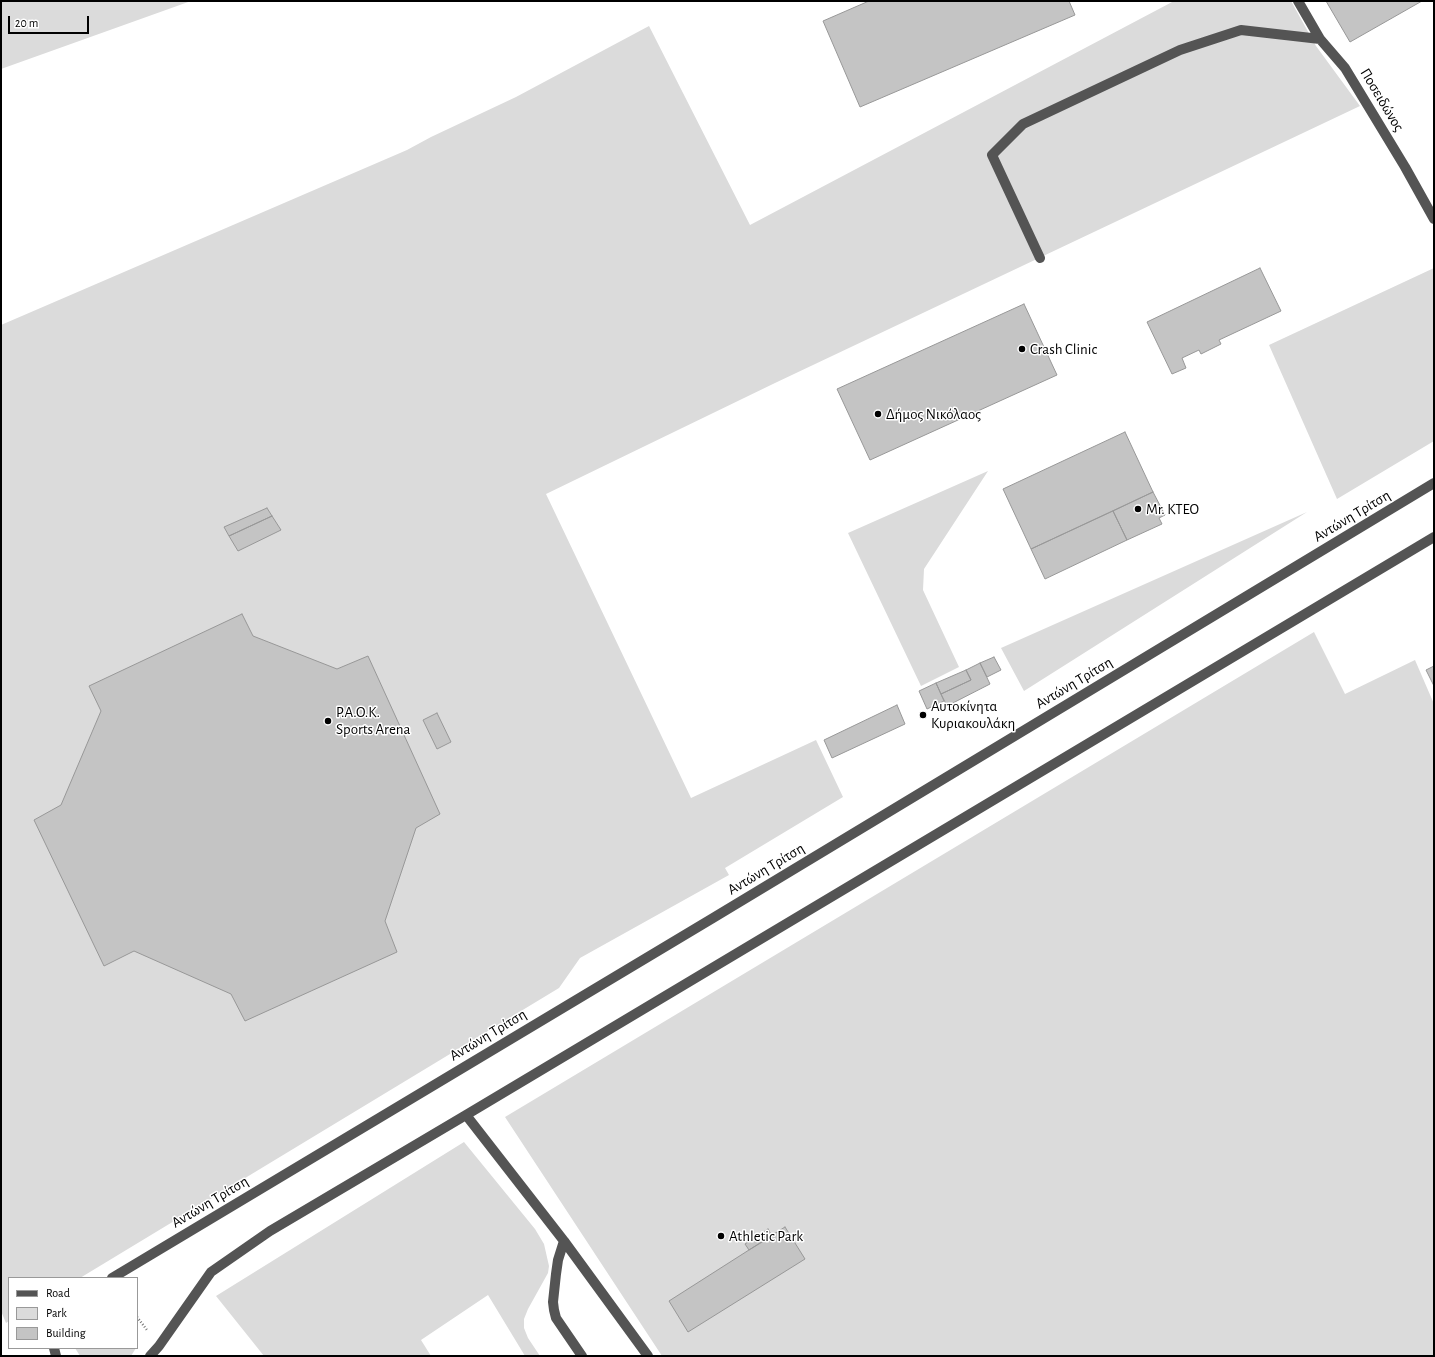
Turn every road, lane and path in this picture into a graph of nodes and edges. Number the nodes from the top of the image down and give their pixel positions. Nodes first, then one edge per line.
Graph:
1 (1298, 1) edge
2 (1320, 39) junction
3 (1434, 219) edge
4 (1040, 258) dead end
5 (1434, 483) edge
6 (1434, 537) edge
7 (466, 1115) junction
8 (564, 1241) junction
9 (114, 1277) edge
10 (150, 1356) edge
11 (582, 1356) edge
12 (648, 1356) edge

1 - 2 street, Ποσειδώνος
2 - 3 street, Ποσειδώνος
2 - 4 street
5 - 9 street, Αντώνη Τρίτση
6 - 7 street
7 - 8 street
7 - 10 street
8 - 11 street
8 - 12 street

